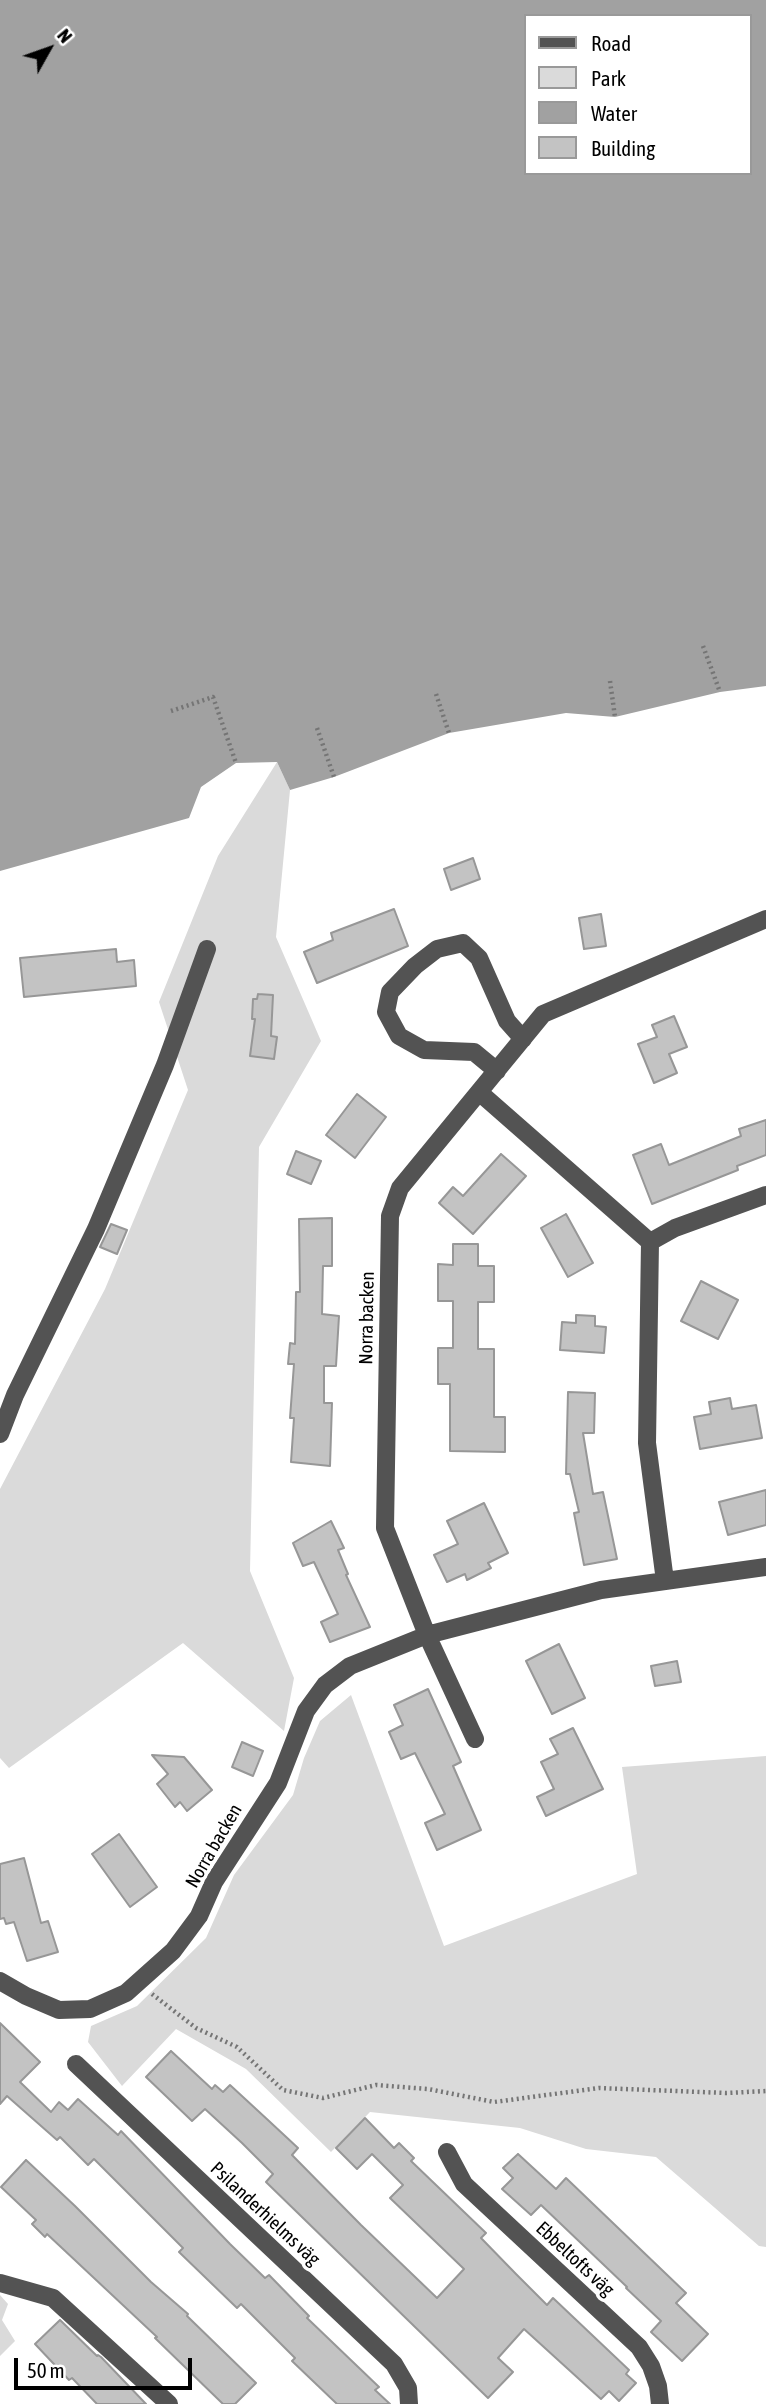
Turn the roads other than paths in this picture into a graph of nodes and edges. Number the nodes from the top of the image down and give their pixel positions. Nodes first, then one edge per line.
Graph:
1 (766, 919) edge
2 (206, 949) dead end
3 (523, 1039) junction
4 (497, 1071) junction
5 (479, 1092) junction
6 (766, 1195) edge
7 (650, 1242) junction
8 (0, 1434) edge
9 (766, 1567) edge
10 (665, 1581) junction
11 (428, 1635) junction
12 (475, 1739) dead end
13 (0, 1981) edge
14 (76, 2064) dead end
15 (447, 2151) dead end
16 (0, 2283) edge
17 (169, 2404) edge
18 (410, 2404) edge
19 (660, 2404) edge

1 - 3 street, Norra backen
2 - 8 street
3 - 4 street, Norra backen
3 - 4 street
4 - 5 street, Norra backen
5 - 7 street
5 - 11 street, Norra backen
6 - 7 street
7 - 10 street
9 - 10 street, Norra backen
10 - 11 street, Norra backen
11 - 12 street, Norra backen
11 - 13 street, Norra backen
14 - 18 street, Psilanderhielms väg
15 - 19 street, Ebbeltofts väg
16 - 17 street

